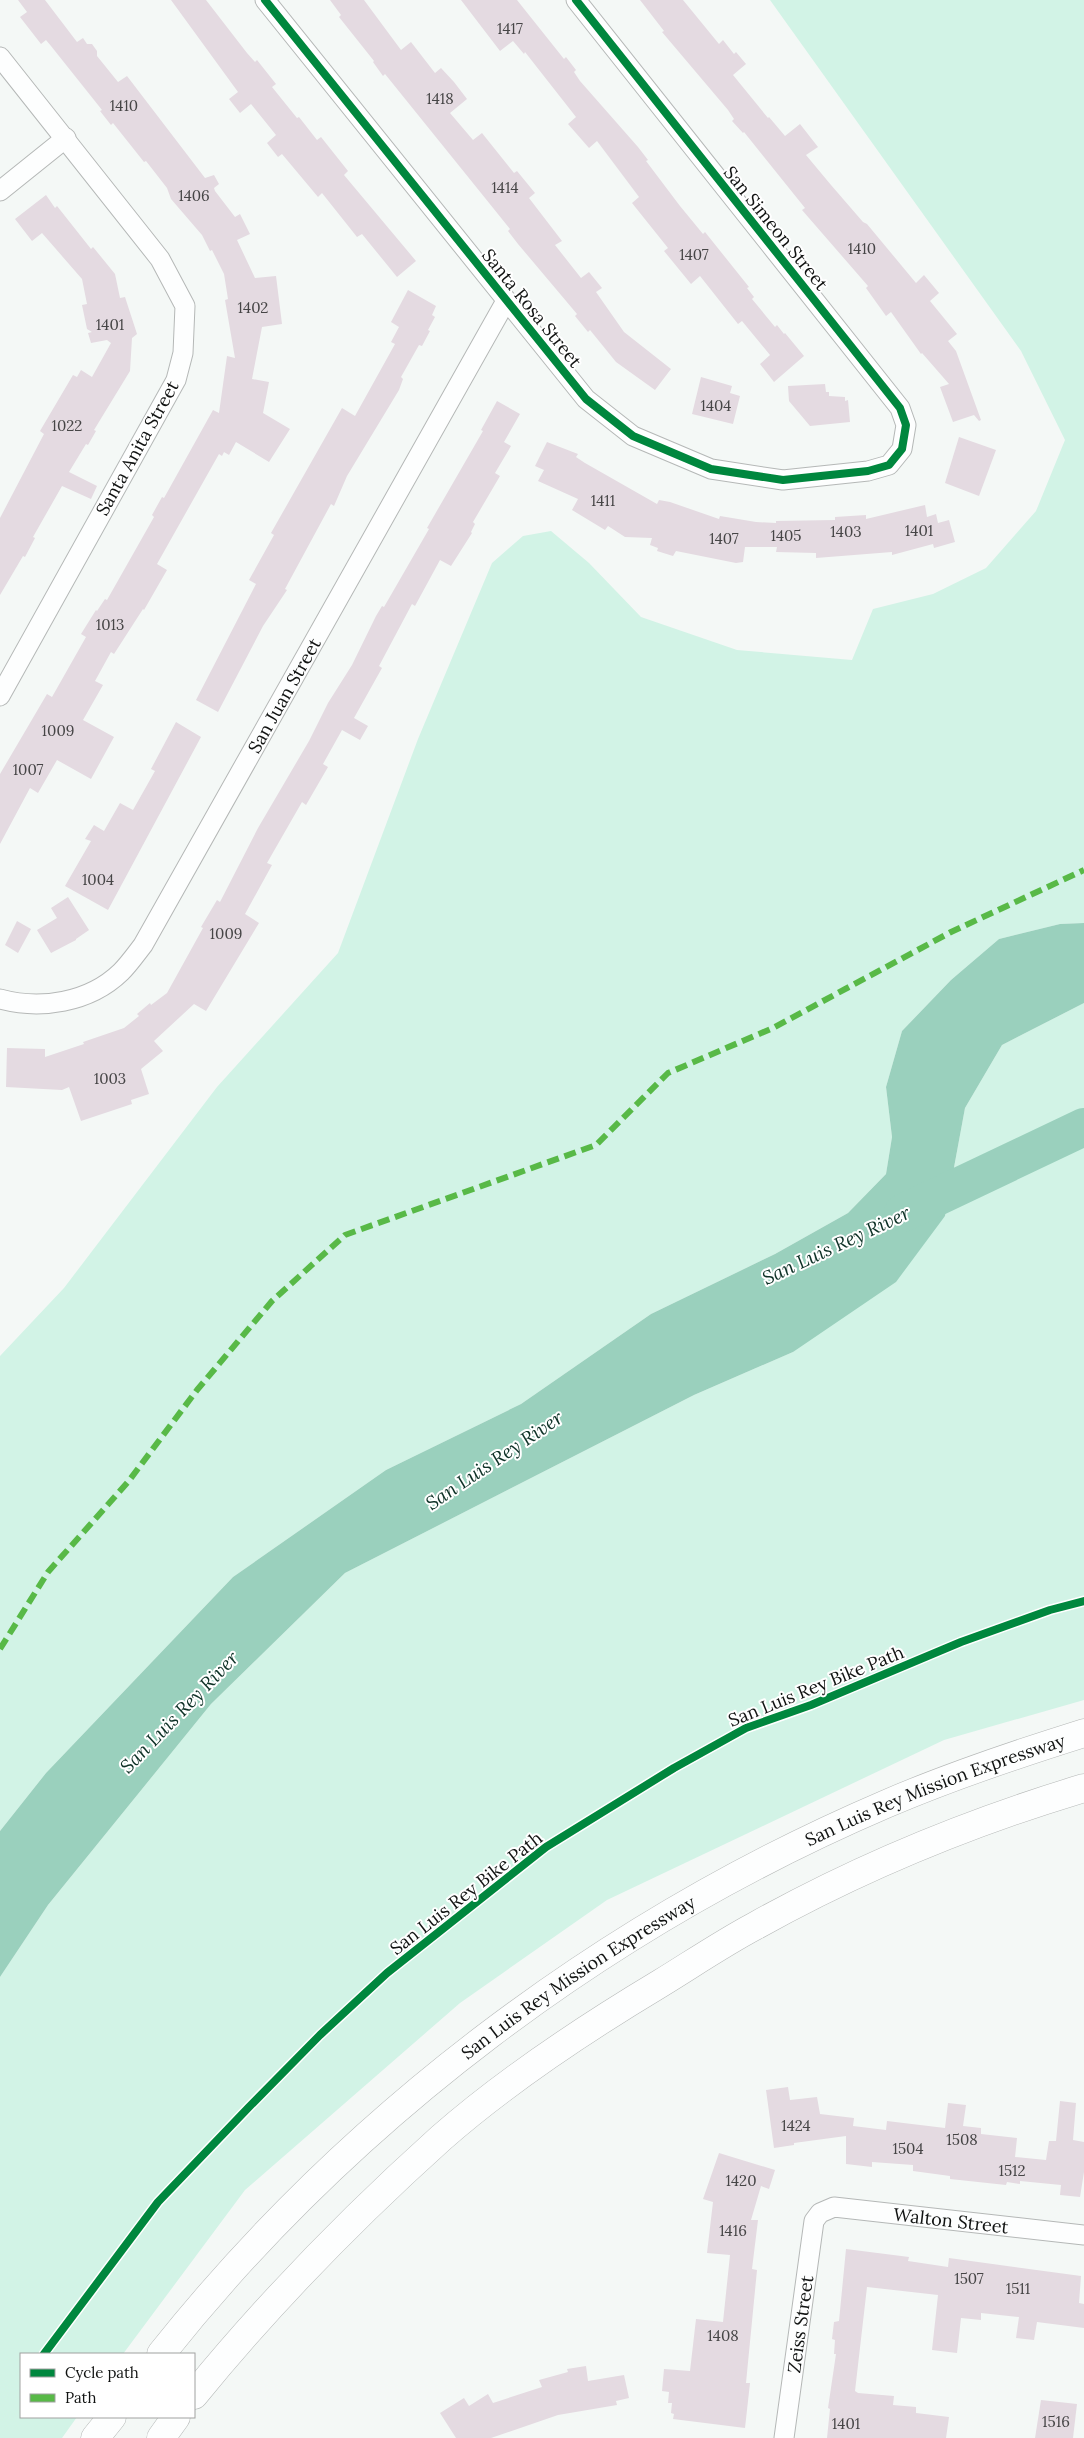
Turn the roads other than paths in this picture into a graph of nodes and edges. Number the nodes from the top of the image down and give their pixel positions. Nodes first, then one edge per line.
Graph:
1 (266, 0) edge
2 (576, 0) edge
3 (0, 57) edge
4 (66, 138) junction
5 (0, 191) edge
6 (506, 301) junction
7 (868, 470) joint
8 (0, 696) edge
9 (0, 999) edge
10 (1084, 1733) edge
11 (1084, 1788) edge
12 (820, 2213) joint
13 (1084, 2235) edge
14 (162, 2353) edge
15 (195, 2395) edge
16 (111, 2418) edge
17 (175, 2418) edge
18 (95, 2438) edge
19 (161, 2438) edge
20 (784, 2438) edge

1 - 6 street, Santa Rosa Street
2 - 7 street, San Simeon Street
3 - 4 street, Santa Anita Street
4 - 5 street
4 - 8 street, Santa Anita Street
6 - 7 street, Santa Rosa Street
6 - 9 street, San Juan Street
10 - 14 highway, San Luis Rey Mission Expressway
11 - 15 highway
12 - 13 street, Walton Street
12 - 20 street, Zeiss Street
16 - 18 highway
17 - 19 highway

